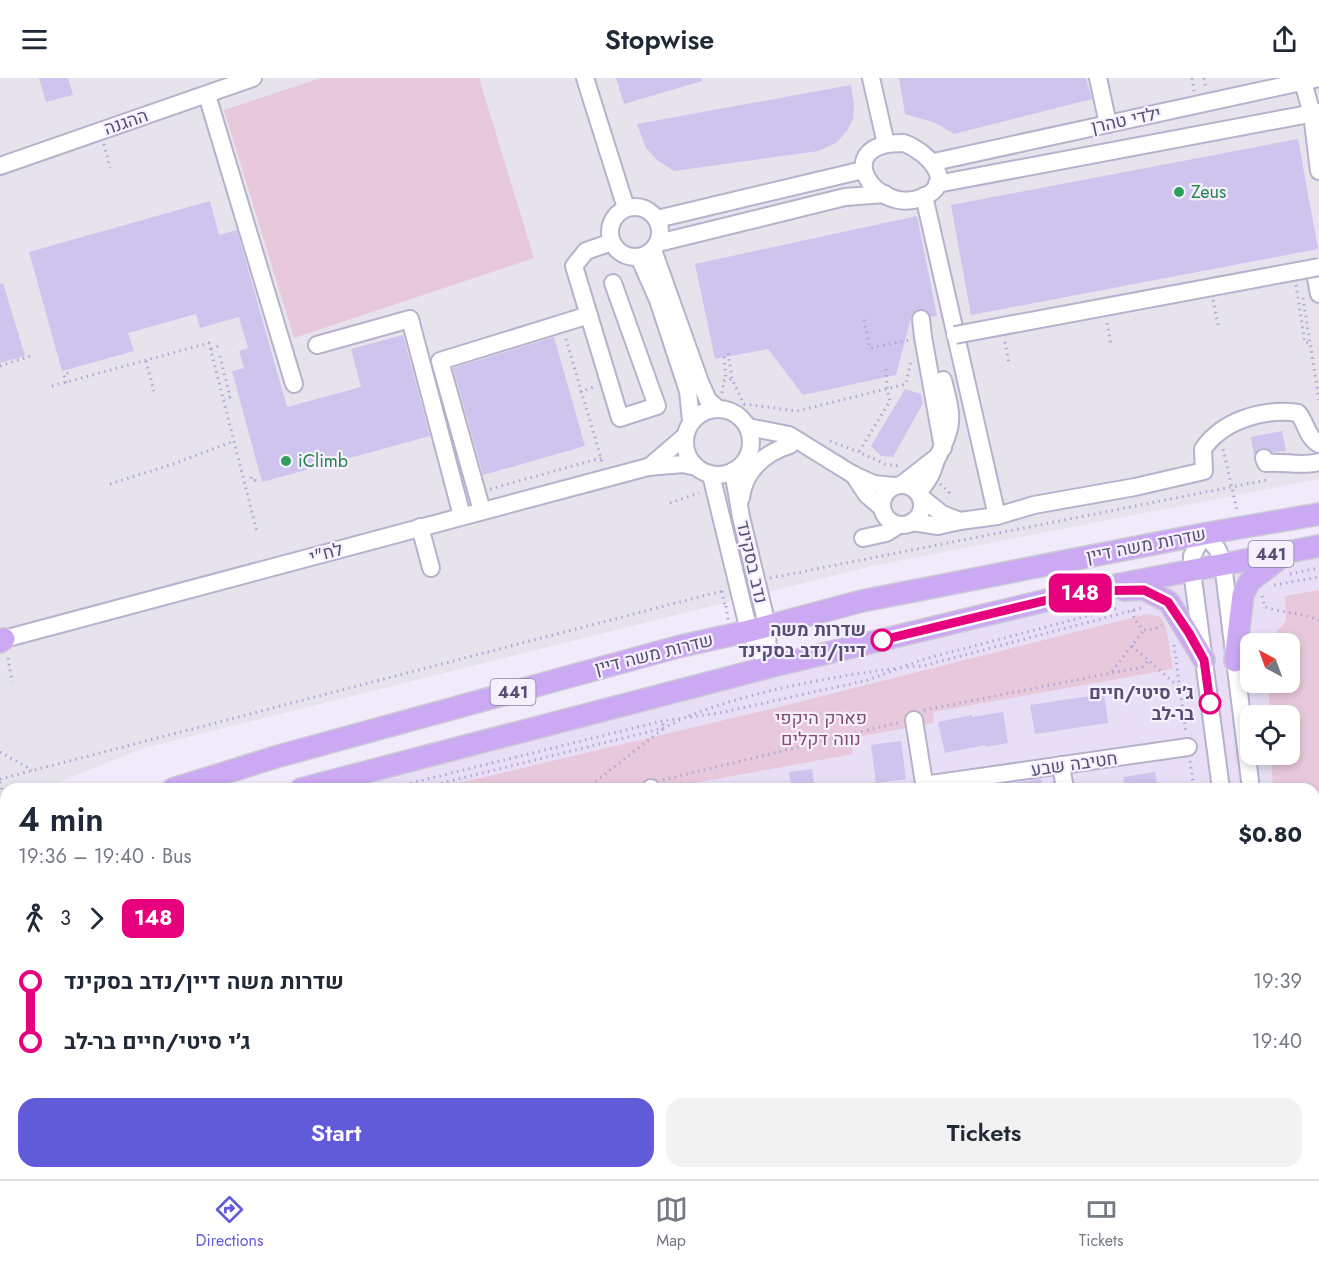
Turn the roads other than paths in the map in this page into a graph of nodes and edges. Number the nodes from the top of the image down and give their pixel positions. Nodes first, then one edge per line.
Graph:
1 (253, 78) edge
2 (585, 78) edge
3 (871, 78) edge
4 (1098, 78) edge
5 (1302, 80) edge
6 (207, 95) junction
7 (1316, 113) edge
8 (1108, 124) junction
9 (886, 144) junction
10 (934, 162) junction
11 (0, 166) edge
12 (863, 170) junction
13 (1319, 171) edge
14 (937, 184) junction
15 (885, 194) junction
16 (924, 196) junction
17 (626, 208) junction
18 (657, 219) junction
19 (612, 242) junction
20 (650, 250) junction
21 (1317, 267) edge
22 (614, 283) dead end
23 (1319, 294) edge
24 (589, 315) junction
25 (921, 319) dead end
26 (955, 335) junction
27 (317, 345) dead end
28 (943, 380) dead end
29 (294, 384) dead end
30 (718, 409) junction
31 (748, 427) junction
32 (688, 429) junction
33 (1319, 444) edge
34 (790, 445) junction
35 (751, 448) junction
36 (940, 452) junction
37 (820, 454) junction
38 (1264, 458) dead end
39 (1319, 462) edge
40 (648, 467) junction
41 (703, 471) junction
42 (734, 471) junction
43 (852, 474) junction
44 (898, 485) junction
45 (920, 495) junction
46 (882, 510) junction
47 (482, 511) junction
48 (740, 511) junction
49 (1319, 514) edge
50 (462, 516) junction
51 (997, 516) junction
52 (960, 521) junction
53 (905, 524) junction
54 (420, 527) junction
55 (1204, 534) junction
56 (1319, 546) edge
57 (1288, 552) junction
58 (1223, 564) junction
59 (431, 568) dead end
60 (1192, 571) junction
61 (1085, 591) junction
62 (758, 628) junction
63 (1, 640) edge
64 (1204, 660) junction
65 (1235, 661) junction
66 (769, 667) junction
67 (914, 724) road end
68 (1188, 747) road end
69 (1061, 765) junction
70 (191, 783) edge
71 (323, 783) edge
72 (923, 783) edge
73 (949, 783) edge
74 (1064, 783) edge
75 (1220, 783) edge
76 (1250, 783) edge

1 - 6 street, ההגנה
2 - 17 street
3 - 9 street
4 - 8 street
5 - 7 street
5 - 8 street, ילדי טהרן
6 - 11 street, ההגנה
6 - 29 street
7 - 13 street
7 - 14 street, ילדי טהרן
8 - 10 street, ילדי טהרן
9 - 10 street
9 - 12 street
10 - 14 street
12 - 15 street
12 - 18 street
14 - 16 street
15 - 16 street
15 - 20 street
16 - 26 street
17 - 18 street
17 - 19 street
18 - 20 street
19 - 20 street
19 - 24 street
20 - 30 street
20 - 32 street
21 - 23 street
21 - 26 street, bridge
22 - 24 street
24 - 47 street
25 - 36 street
26 - 51 street
27 - 50 street
28 - 36 street
30 - 31 street
30 - 32 street
31 - 35 street
31 - 37 street
32 - 40 street, לח"י
32 - 41 street
33 - 51 street
34 - 35 street
34 - 37 street
34 - 48 street
35 - 42 street
36 - 44 street
36 - 45 street
37 - 43 street
38 - 39 street
40 - 41 street, לח"י
40 - 47 street, לח"י
41 - 42 street
41 - 62 street, נדב בסקינד
42 - 48 street, נדב בסקינד
43 - 44 street
43 - 46 street
44 - 45 street
44 - 46 street
45 - 52 street
45 - 53 street
46 - 53 street
46 - 53 street
47 - 50 street, לח"י
48 - 62 street, נדב בסקינד
49 - 55 main road, שדרות משה דיין / 441
50 - 54 street, לח"י
51 - 52 street
52 - 53 street
54 - 59 street
54 - 63 street, לח"י
55 - 58 street
55 - 60 street
55 - 62 main road, שדרות משה דיין / 441
56 - 57 main road, שדרות משה דיין / 441
57 - 58 main road, שדרות משה דיין / 441
57 - 65 main road
58 - 60 main road, שדרות משה דיין / 441
58 - 65 street
60 - 61 main road, שדרות משה דיין / 441
60 - 64 street
61 - 64 main road
61 - 66 main road, שדרות משה דיין / 441
62 - 66 street, נדב בסקינד
62 - 70 main road, שדרות משה דיין / 441
64 - 75 street
65 - 76 street
66 - 71 main road, שדרות משה דיין / 441
67 - 72 street, חטיבה שבע
68 - 69 street, חטיבה שבע
69 - 73 street, חטיבה שבע
69 - 74 street

